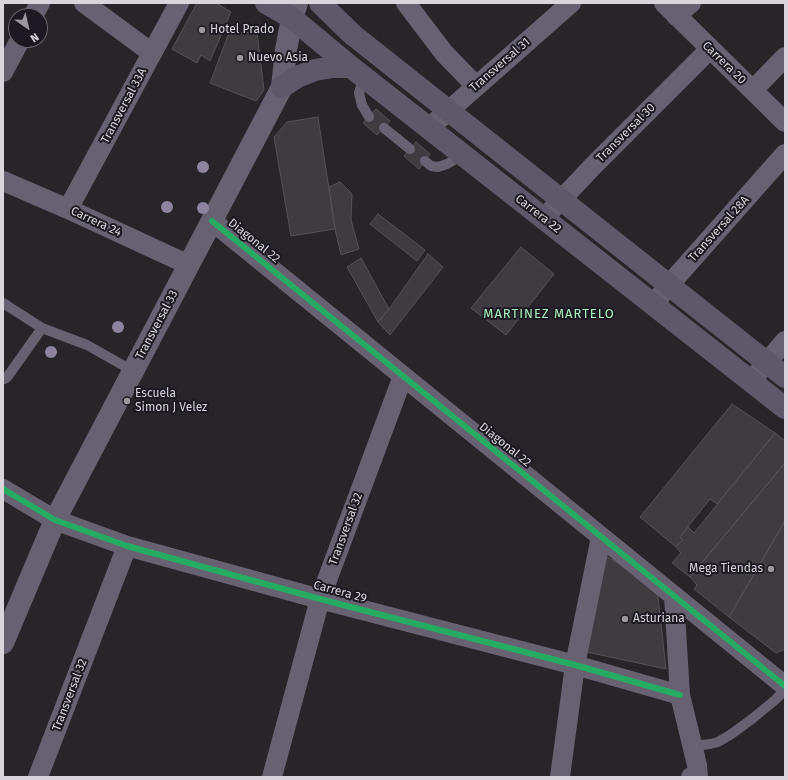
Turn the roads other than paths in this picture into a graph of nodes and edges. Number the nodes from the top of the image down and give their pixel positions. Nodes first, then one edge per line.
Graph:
1 (84, 3) edge
2 (179, 3) edge
3 (266, 3) edge
4 (320, 3) edge
5 (406, 3) edge
6 (571, 3) edge
7 (677, 7) edge
8 (290, 8) edge
9 (16, 48) edge
10 (710, 49) junction
11 (152, 53) junction
12 (785, 57) edge
13 (3, 72) edge
14 (357, 72) junction
15 (476, 86) junction
16 (282, 87) junction
17 (753, 90) junction
18 (448, 110) junction
19 (369, 116) dead end
20 (785, 122) edge
21 (384, 128) dead end
22 (429, 128) junction
23 (410, 149) dead end
24 (785, 154) edge
25 (464, 155) junction
26 (425, 161) dead end
27 (3, 180) edge
28 (561, 200) junction
29 (68, 209) junction
30 (544, 218) junction
31 (212, 221) junction
32 (189, 265) junction
33 (669, 285) junction
34 (3, 303) edge
35 (653, 305) junction
36 (42, 328) junction
37 (785, 342) edge
38 (767, 363) junction
39 (133, 371) junction
40 (403, 376) junction
41 (785, 377) edge
42 (3, 379) edge
43 (751, 381) junction
44 (785, 408) edge
45 (3, 489) edge
46 (55, 520) junction
47 (601, 537) junction
48 (127, 546) junction
49 (674, 596) junction
50 (320, 598) junction
51 (3, 643) edge
52 (575, 665) junction
53 (785, 686) edge
54 (785, 690) edge
55 (680, 695) junction
56 (693, 746) junction
57 (38, 777) edge
58 (272, 777) edge
59 (560, 777) edge
60 (691, 777) edge
61 (699, 777) edge

1 - 11 street
2 - 11 street, Transversal 33A
3 - 8 main road, Carrera 22
4 - 18 main road, Carrera 22
5 - 15 street
6 - 15 street, Transversal 31
7 - 10 street, Carrera 20
8 - 14 main road, Carrera 22
8 - 16 street, Transversal 33
9 - 13 street
10 - 17 street, Carrera 20
10 - 28 street, Transversal 30
11 - 29 street, Transversal 33A
12 - 17 street
14 - 16 main road
14 - 19 lane
14 - 22 main road, Carrera 22
15 - 18 street, Transversal 31
16 - 31 street, Transversal 33
17 - 20 street, Carrera 20
18 - 22 street, Transversal 31
18 - 28 main road, Carrera 22
21 - 23 lane
22 - 25 main road, Carrera 22
24 - 33 street, Transversal 28A
25 - 26 lane
25 - 30 main road, Carrera 22
27 - 29 street, Carrera 24
28 - 30 street, Transversal 30
28 - 33 main road, Carrera 22
29 - 32 street, Carrera 24
30 - 35 main road, Carrera 22
31 - 32 street, Transversal 33
31 - 40 street, Diagonal 22
32 - 39 street, Transversal 33
33 - 35 street, Transversal 28A
33 - 38 main road, Carrera 22
34 - 36 lane
35 - 43 main road, Carrera 22
36 - 39 lane
36 - 42 lane
37 - 38 street
38 - 41 main road, Carrera 22
38 - 43 street
39 - 46 street, Transversal 33
40 - 47 street, Diagonal 22
40 - 50 street, Transversal 32
43 - 44 main road, Carrera 22
45 - 46 street, Carrera 29
46 - 48 street, Carrera 29
46 - 51 street, Transversal 33
47 - 49 street, Diagonal 22
47 - 52 street
48 - 50 street, Carrera 29
48 - 57 street, Transversal 32
49 - 53 street, Diagonal 22
49 - 55 street
50 - 52 street, Carrera 29
50 - 58 street, Transversal 32
52 - 55 street, Carrera 29
52 - 59 street
54 - 56 lane
55 - 56 street
56 - 61 street
60 - 61 street

